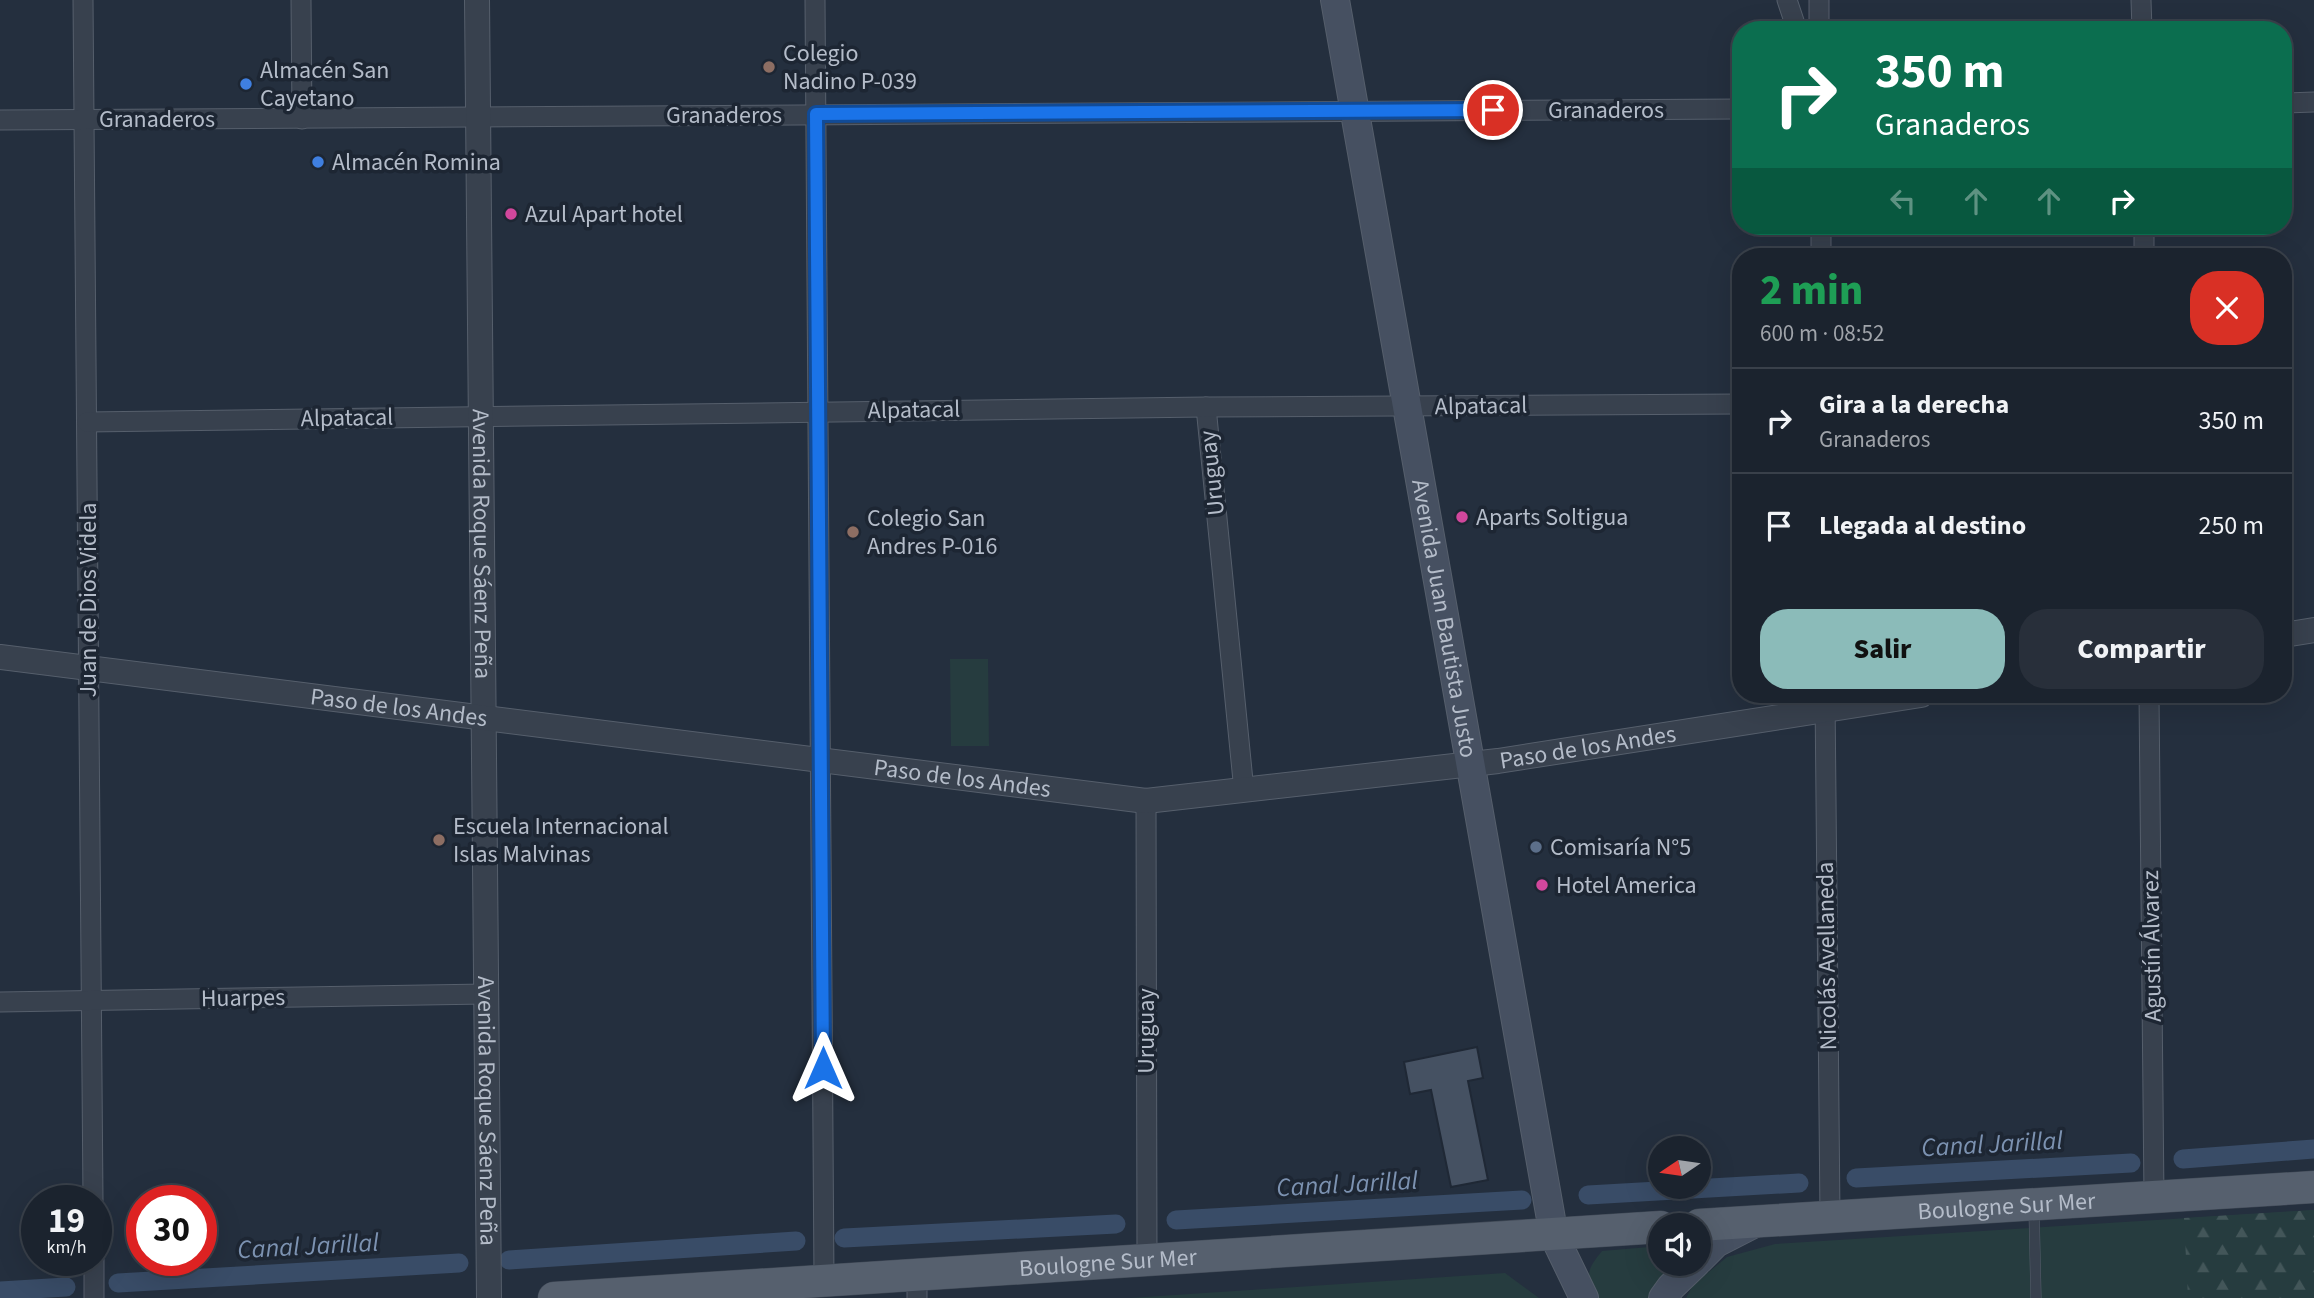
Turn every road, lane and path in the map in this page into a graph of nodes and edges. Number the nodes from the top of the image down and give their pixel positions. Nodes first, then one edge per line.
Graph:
1 (83, 0) edge
2 (301, 0) edge
3 (477, 0) edge
4 (815, 0) edge
5 (1335, 0) edge
6 (1787, 0) edge
7 (1819, 0) edge
8 (2141, 0) edge
9 (1794, 21) edge
10 (1818, 21) edge
11 (2142, 21) edge
12 (2292, 103) edge
13 (2314, 103) edge
14 (1732, 109) edge
15 (1355, 111) junction
16 (816, 114) junction
17 (478, 116) junction
18 (302, 118) junction
19 (0, 120) edge
20 (84, 120) junction
21 (1732, 404) edge
22 (1206, 407) junction
23 (1407, 407) junction
24 (818, 411) junction
25 (480, 415) junction
26 (87, 422) junction
27 (2314, 630) edge
28 (2292, 634) edge
29 (0, 657) edge
30 (89, 667) junction
31 (1825, 703) edge
32 (2149, 703) edge
33 (483, 718) junction
34 (820, 762) junction
35 (1471, 764) junction
36 (1244, 791) junction
37 (1146, 801) junction
38 (486, 994) junction
39 (91, 1000) junction
40 (0, 1002) edge
41 (93, 1185) edge
42 (2314, 1187) edge
43 (2154, 1198) junction
44 (2034, 1205) junction
45 (1830, 1217) junction
46 (1757, 1222) junction
47 (1711, 1224) edge
48 (1648, 1228) edge
49 (1554, 1236) junction
50 (1711, 1248) edge
51 (1147, 1261) junction
52 (94, 1276) edge
53 (1684, 1276) edge
54 (824, 1280) junction
55 (917, 1286) edge
56 (759, 1291) edge
57 (622, 1296) edge
58 (94, 1298) edge
59 (489, 1298) edge
60 (554, 1298) edge
61 (1584, 1298) edge
62 (1663, 1298) edge
63 (2036, 1298) edge

1 - 20 street, Juan de Dios Videla
2 - 18 street
3 - 17 street, Avenida Roque Sáenz Peña
4 - 16 street
5 - 15 main road, Avenida Juan Bautista Justo
6 - 9 street
7 - 10 street
8 - 11 street
12 - 13 street
14 - 15 street, Granaderos
15 - 16 street, Granaderos
15 - 23 main road, Avenida Juan Bautista Justo
16 - 17 street, Granaderos
16 - 24 street
17 - 18 street, Granaderos
17 - 25 street, Avenida Roque Sáenz Peña
18 - 20 street, Granaderos
19 - 20 street, Granaderos
20 - 26 street, Juan de Dios Videla
21 - 23 street, Alpatacal
22 - 23 street, Alpatacal
22 - 24 street, Alpatacal
22 - 36 street, Uruguay
23 - 35 main road, Avenida Juan Bautista Justo
24 - 25 street, Alpatacal
24 - 34 street
25 - 26 street, Alpatacal
25 - 33 street, Avenida Roque Sáenz Peña
26 - 30 street, Juan de Dios Videla
27 - 28 street
29 - 30 street, Paso de los Andes
30 - 33 street, Paso de los Andes
30 - 39 street, Juan de Dios Videla
31 - 35 street, Paso de los Andes
31 - 45 street, Nicolás Avellaneda
32 - 43 street, Agustín Álvarez
33 - 34 street, Paso de los Andes
33 - 38 street, Avenida Roque Sáenz Peña
34 - 37 street, Paso de los Andes
34 - 54 street
35 - 36 street, Paso de los Andes
35 - 49 main road, Avenida Juan Bautista Justo
36 - 37 street, Paso de los Andes
37 - 51 street, Uruguay
38 - 39 street, Huarpes
38 - 59 street, Avenida Roque Sáenz Peña
39 - 40 street, Huarpes
39 - 41 street, Juan de Dios Videla
42 - 43 main road, Boulogne Sur Mer
43 - 44 main road, Boulogne Sur Mer
44 - 45 main road, Boulogne Sur Mer
44 - 63 lane
45 - 46 main road, Boulogne Sur Mer
46 - 47 main road, Boulogne Sur Mer
46 - 50 main road
48 - 49 main road, Boulogne Sur Mer
49 - 51 main road, Boulogne Sur Mer
49 - 61 main road, Avenida Juan Bautista Justo
51 - 55 main road, Boulogne Sur Mer
52 - 58 street
53 - 62 main road
54 - 55 main road, Boulogne Sur Mer
54 - 56 main road, Boulogne Sur Mer
56 - 57 main road, Boulogne Sur Mer
57 - 60 main road, Boulogne Sur Mer

